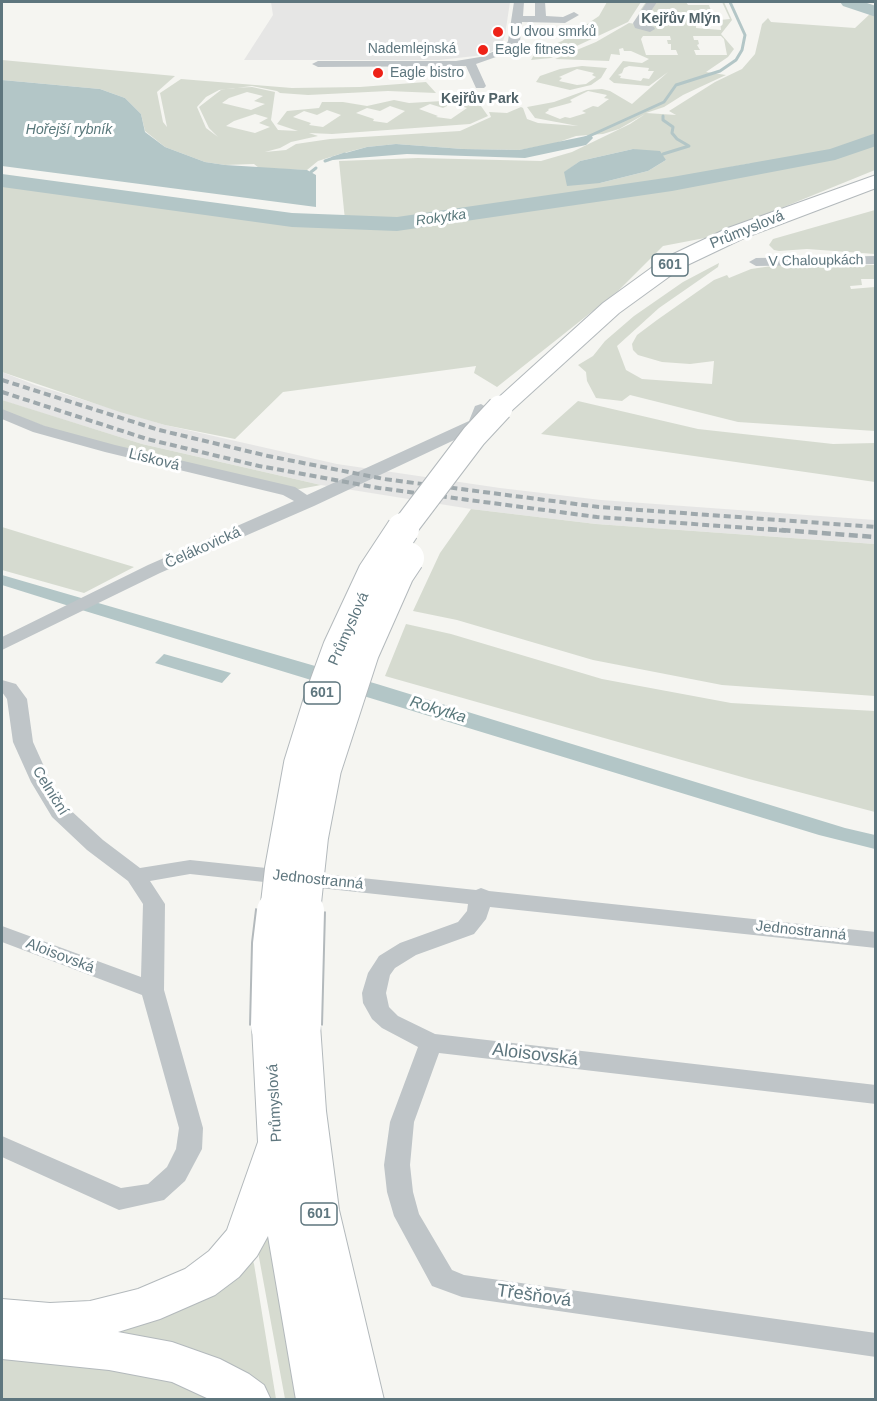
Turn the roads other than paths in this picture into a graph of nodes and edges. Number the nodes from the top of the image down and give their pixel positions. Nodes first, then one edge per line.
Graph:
1 (519, 2) edge
2 (540, 2) edge
3 (652, 2) edge
4 (574, 15) dead end
5 (516, 19) junction
6 (541, 20) junction
7 (650, 29) dead end
8 (470, 63) junction
9 (318, 64) dead end
10 (480, 86) dead end
11 (876, 181) edge
12 (876, 191) edge
13 (876, 260) edge
14 (756, 262) dead end
15 (500, 409) junction
16 (2, 414) edge
17 (308, 502) junction
18 (2, 645) edge
19 (2, 686) edge
20 (135, 876) junction
21 (481, 896) junction
22 (2, 934) edge
23 (876, 939) edge
24 (152, 990) junction
25 (286, 1026) junction
26 (430, 1043) junction
27 (876, 1095) edge
28 (277, 1140) junction
29 (2, 1146) edge
30 (2, 1318) edge
31 (2, 1340) edge
32 (876, 1345) edge
33 (248, 1400) edge
34 (319, 1400) edge
35 (361, 1400) edge

1 - 5 street, Nademlejnská
2 - 6 street
3 - 7 street
4 - 6 street
5 - 6 street
5 - 8 street, Nademlejnská
8 - 9 street, Nademlejnská
8 - 10 street
11 - 15 main road, Průmyslová / 601
12 - 15 main road, Průmyslová / 601
13 - 14 street, V Chaloupkách
15 - 17 street, Čelákovická
15 - 25 main road, Průmyslová / 601, bridge
16 - 17 street, Lísková
17 - 18 street, Čelákovická
19 - 20 street, Celniční
20 - 21 street, Jednostranná
20 - 24 street
21 - 23 street, Jednostranná
21 - 26 street, Aloisovská
22 - 24 street, Aloisovská
24 - 29 street
25 - 28 main road, Průmyslová / 601
25 - 35 main road, Průmyslová / 601
26 - 27 street, Aloisovská
26 - 32 street, Třešňová
28 - 30 main road
28 - 34 main road, Průmyslová / 601
31 - 33 main road

